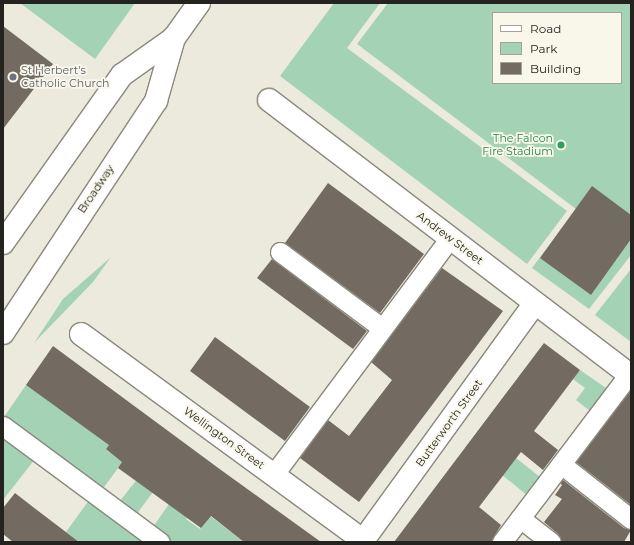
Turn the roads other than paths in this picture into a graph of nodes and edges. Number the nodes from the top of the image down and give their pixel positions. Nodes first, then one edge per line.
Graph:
1 (199, 3) edge
2 (174, 38) junction
3 (269, 100) dead end
4 (450, 238) junction
5 (3, 243) edge
6 (280, 252) dead end
7 (535, 303) junction
8 (382, 328) junction
9 (3, 332) edge
10 (81, 334) dead end
11 (630, 375) edge
12 (3, 426) edge
13 (561, 464) junction
14 (274, 474) junction
15 (520, 518) junction
16 (631, 519) edge
17 (364, 541) edge
18 (160, 542) edge
19 (502, 542) edge
20 (551, 542) edge

1 - 2 main road, Broadway
2 - 5 main road, Broadway
2 - 9 main road, Broadway
3 - 4 main road, Andrew Street
4 - 7 main road, Andrew Street
4 - 8 lane
6 - 8 lane
7 - 11 main road, Andrew Street
7 - 17 main road, Butterworth Street
8 - 14 lane
10 - 14 main road, Wellington Street
11 - 13 lane
12 - 18 lane
13 - 15 lane
13 - 16 lane
14 - 17 main road, Wellington Street
15 - 19 lane
15 - 20 lane

